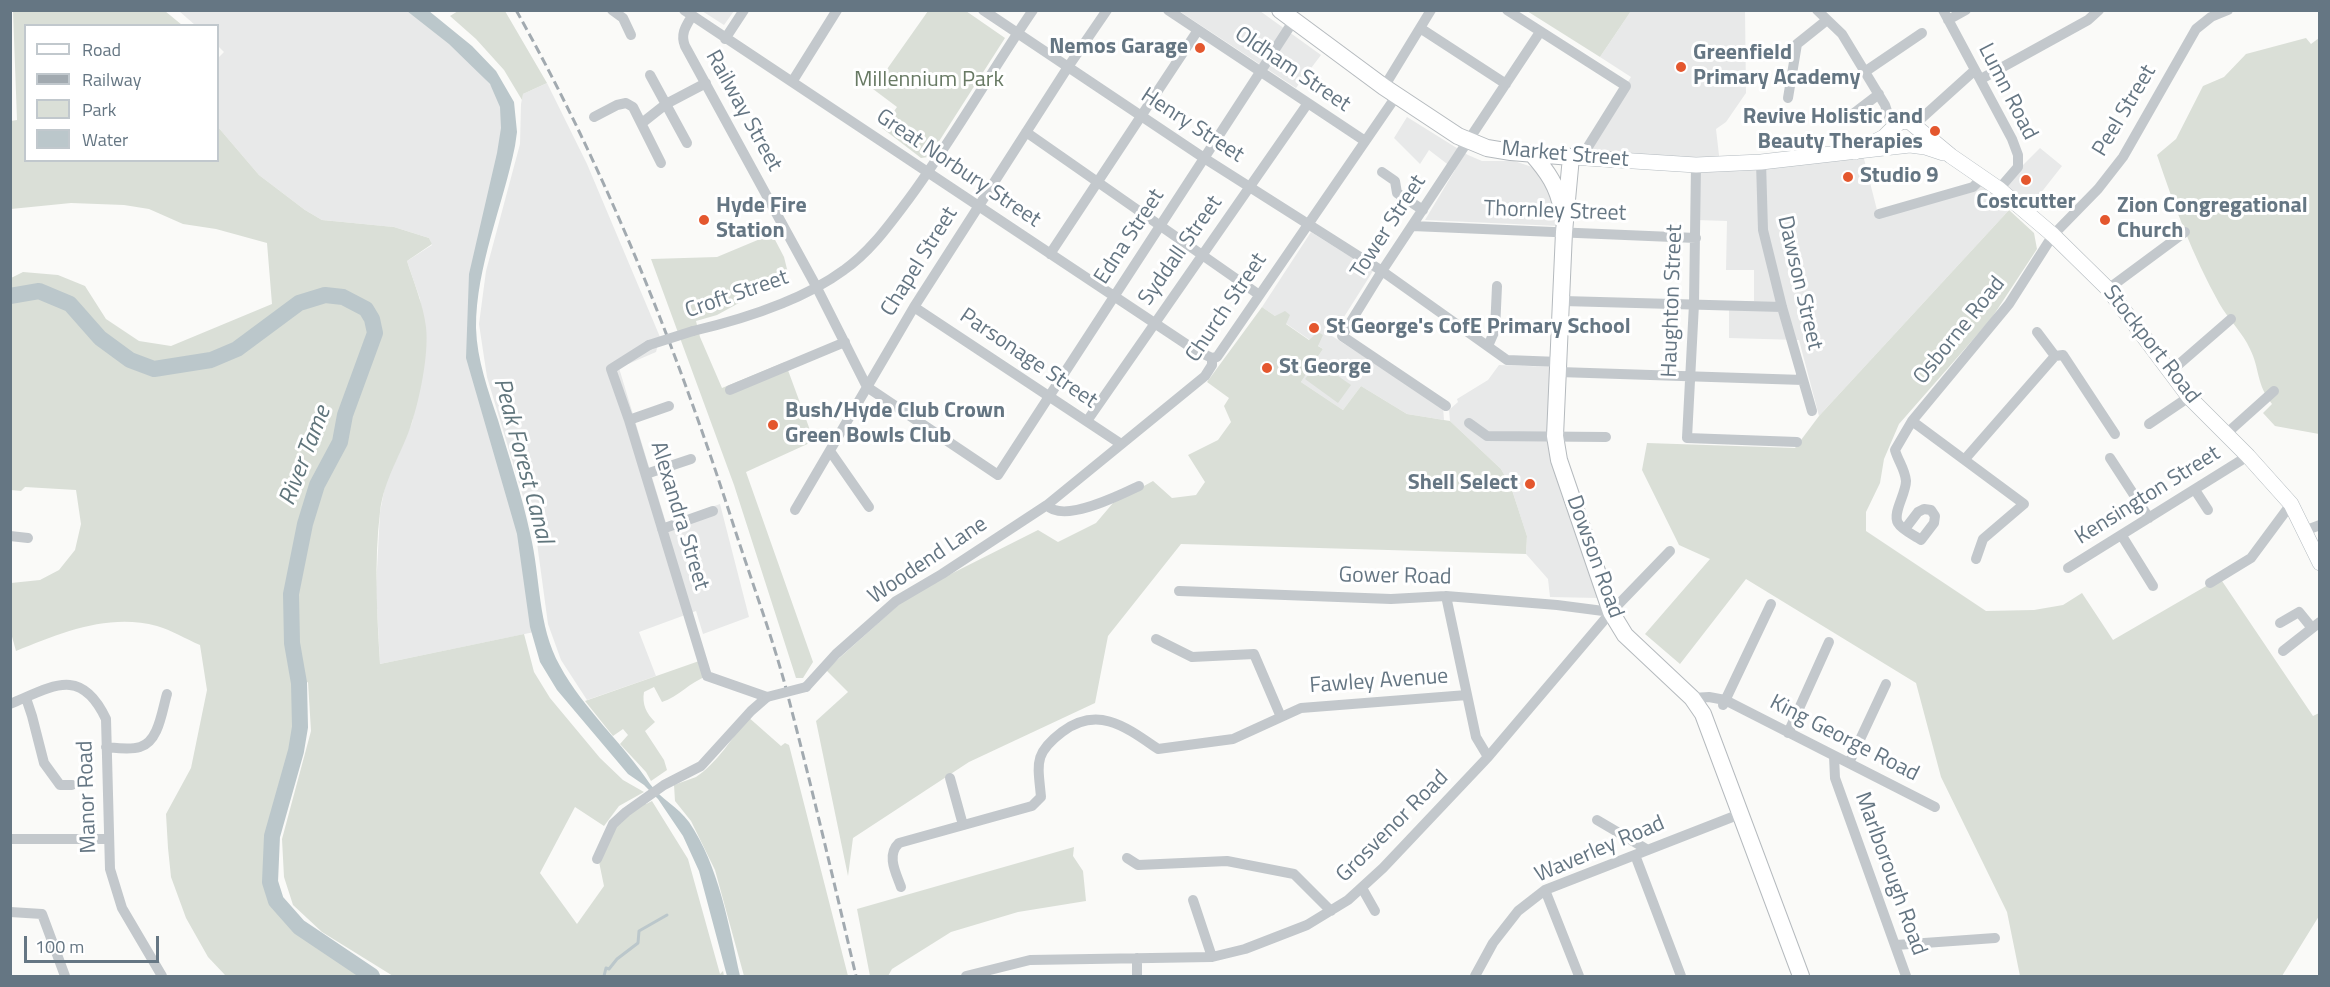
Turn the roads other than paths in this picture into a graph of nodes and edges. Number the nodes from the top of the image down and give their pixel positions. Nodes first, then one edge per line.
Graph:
1 (612, 10) edge
2 (744, 10) edge
3 (837, 10) edge
4 (983, 10) edge
5 (1033, 10) edge
6 (1107, 10) edge
7 (1168, 10) edge
8 (1431, 10) edge
9 (1507, 10) edge
10 (1817, 10) edge
11 (1966, 10) edge
12 (2099, 10) edge
13 (2228, 10) edge
14 (688, 13) edge
15 (2215, 13) edge
16 (1287, 15) edge
17 (1945, 15) edge
18 (1827, 20) junction
19 (1420, 28) junction
20 (1198, 30) junction
21 (1540, 32) junction
22 (1018, 33) junction
23 (1922, 33) dead end
24 (631, 35) dead end
25 (725, 39) junction
26 (1068, 67) junction
27 (1866, 71) junction
28 (1260, 72) junction
29 (650, 75) dead end
30 (1978, 75) junction
31 (792, 82) junction
32 (706, 83) junction
33 (1506, 84) junction
34 (1390, 91) junction
35 (1879, 94) junction
36 (1788, 98) dead end
37 (1308, 103) junction
38 (666, 104) junction
39 (1885, 105) junction
40 (1141, 116) junction
41 (594, 117) dead end
42 (1845, 120) dead end
43 (642, 123) junction
44 (1912, 124) junction
45 (1892, 130) junction
46 (1026, 132) junction
47 (1365, 141) junction
48 (1470, 141) junction
49 (687, 143) dead end
50 (1906, 146) junction
51 (1855, 152) junction
52 (1532, 154) junction
53 (1952, 156) junction
54 (1572, 157) junction
55 (1204, 158) junction
56 (661, 162) dead end
57 (1761, 162) junction
58 (1696, 165) junction
59 (928, 172) junction
60 (1382, 172) dead end
61 (1982, 178) junction
62 (1097, 181) junction
63 (1250, 187) junction
64 (1999, 189) junction
65 (1559, 193) junction
66 (979, 206) junction
67 (1423, 210) junction
68 (1879, 214) dead end
69 (1161, 225) junction
70 (1308, 225) junction
71 (1412, 226) junction
72 (2048, 230) junction
73 (1564, 232) junction
74 (2185, 232) dead end
75 (1696, 238) junction
76 (1050, 254) junction
77 (1203, 254) junction
78 (1382, 271) junction
79 (816, 286) junction
80 (1497, 286) dead end
81 (2108, 289) junction
82 (1258, 294) junction
83 (1114, 296) junction
84 (1563, 301) junction
85 (1694, 304) junction
86 (914, 307) junction
87 (1782, 307) junction
88 (2230, 319) dead end
89 (1155, 323) junction
90 (2037, 332) dead end
91 (845, 342) junction
92 (1488, 346) junction
93 (2055, 356) junction
94 (1212, 358) junction
95 (1559, 367) junction
96 (611, 369) joint
97 (2170, 372) junction
98 (1691, 376) junction
99 (1803, 380) junction
100 (867, 387) junction
101 (730, 390) dead end
102 (2274, 391) dead end
103 (1049, 397) junction
104 (2189, 397) junction
105 (669, 406) dead end
106 (1446, 406) dead end
107 (1812, 411) dead end
108 (629, 420) junction
109 (1087, 421) junction
110 (1912, 421) junction
111 (1468, 423) dead end
112 (2149, 424) dead end
113 (2115, 434) dead end
114 (2226, 434) junction
115 (1555, 436) junction
116 (1606, 437) dead end
117 (1797, 442) dead end
118 (1121, 444) junction
119 (830, 451) junction
120 (2248, 456) junction
121 (2110, 458) dead end
122 (691, 459) dead end
123 (1965, 459) junction
124 (646, 474) junction
125 (1139, 486) dead end
126 (2195, 490) junction
127 (2291, 504) junction
128 (1047, 505) junction
129 (869, 507) dead end
130 (795, 510) dead end
131 (2208, 510) dead end
132 (713, 511) dead end
133 (2149, 518) junction
134 (2319, 525) edge
135 (662, 529) junction
136 (1905, 529) dead end
137 (2304, 531) junction
138 (10, 536) edge
139 (2122, 536) junction
140 (28, 538) dead end
141 (1670, 551) dead end
142 (1976, 559) dead end
143 (2319, 563) edge
144 (2068, 568) dead end
145 (2210, 583) dead end
146 (2153, 586) dead end
147 (1179, 591) dead end
148 (1446, 596) junction
149 (1771, 604) dead end
150 (1611, 612) junction
151 (2280, 623) dead end
152 (2316, 625) edge
153 (1156, 639) dead end
154 (1829, 642) dead end
155 (2283, 651) dead end
156 (1886, 684) dead end
157 (167, 694) dead end
158 (1467, 695) junction
159 (767, 697) junction
160 (26, 698) junction
161 (1692, 698) junction
162 (1724, 703) junction
163 (10, 704) edge
164 (1703, 714) junction
165 (1281, 717) junction
166 (1788, 733) junction
167 (106, 747) junction
168 (1834, 756) junction
169 (1488, 757) junction
170 (1847, 762) junction
171 (950, 778) dead end
172 (1837, 784) junction
173 (72, 785) dead end
174 (1935, 807) dead end
175 (1740, 814) junction
176 (1597, 820) dead end
177 (963, 825) junction
178 (10, 839) edge
179 (109, 839) junction
180 (1648, 850) junction
181 (1635, 855) junction
182 (1127, 858) dead end
183 (597, 859) dead end
184 (901, 887) dead end
185 (1362, 888) junction
186 (1545, 890) junction
187 (1193, 900) dead end
188 (1331, 910) junction
189 (1375, 911) dead end
190 (10, 912) edge
191 (1995, 938) dead end
192 (1896, 945) junction
193 (1212, 957) junction
194 (1137, 958) junction
195 (65, 976) edge
196 (162, 976) edge
197 (966, 976) edge
198 (1137, 976) edge
199 (1475, 976) edge
200 (1579, 976) edge
201 (1681, 976) edge
202 (1801, 976) edge
203 (1906, 976) edge

1 - 24 street
2 - 25 street
3 - 31 street
4 - 22 street, Henry Street
5 - 22 street, Croft Street
6 - 26 street, Chapel Street
7 - 20 street, Oldham Street
8 - 19 street, Church Street
9 - 21 street
10 - 18 street
11 - 17 street
12 - 30 street
13 - 15 street, Peel Street
14 - 25 street, Great Norbury Street
14 - 32 street, Railway Street
15 - 72 street, Peel Street
16 - 28 street, Edna Street
16 - 34 main road, Market Street
17 - 30 street, Lumn Road
18 - 27 street
18 - 36 street
19 - 33 street
19 - 34 street, Church Street
20 - 28 street, Oldham Street
20 - 40 street
21 - 33 street, Tower Street
21 - 54 street
22 - 26 street, Henry Street
22 - 59 street, Croft Street
23 - 27 street
25 - 31 street, Great Norbury Street
26 - 40 street, Henry Street
26 - 46 street, Chapel Street
27 - 35 street
28 - 37 street, Oldham Street
28 - 55 street, Edna Street
29 - 38 street
30 - 44 street
30 - 64 street, Lumn Road
31 - 59 street, Great Norbury Street
32 - 38 street
32 - 79 street, Railway Street
33 - 48 street, Tower Street
34 - 47 street, Church Street
34 - 48 main road, Market Street
35 - 39 street
35 - 42 street
37 - 47 street, Oldham Street
37 - 63 street, Syddall Street
38 - 43 street
38 - 49 street
39 - 44 street
39 - 45 street
40 - 55 street, Henry Street
40 - 62 street
41 - 43 street
43 - 56 street
44 - 45 main road
44 - 50 main road
44 - 53 main road, Stockport Road
45 - 50 main road
45 - 51 main road, Market Street
46 - 62 street
46 - 66 street, Chapel Street
47 - 70 street, Church Street
48 - 52 main road, Market Street
48 - 67 street, Tower Street
50 - 51 main road, Market Street
50 - 53 main road, Stockport Road
51 - 57 main road, Market Street
52 - 54 main road, Market Street
52 - 65 main road, Dowson Road
53 - 61 main road, Stockport Road
54 - 58 main road, Market Street
54 - 65 main road
54 - 73 main road, Dowson Road
55 - 63 street, Henry Street
55 - 69 street, Edna Street
57 - 58 main road, Market Street
57 - 87 street, Dawson Street
58 - 75 street, Haughton Street
59 - 66 street, Great Norbury Street
59 - 79 street, Croft Street
60 - 67 street
61 - 64 main road, Stockport Road
61 - 68 street
62 - 69 street
62 - 76 street
63 - 70 street, Henry Street
63 - 77 street, Syddall Street
64 - 72 main road, Stockport Road
65 - 73 main road, Dowson Road
66 - 76 street, Great Norbury Street
66 - 86 street, Chapel Street
67 - 71 street, Tower Street
69 - 77 street
69 - 83 street, Edna Street
70 - 78 street, Henry Street
70 - 82 street, Church Street
71 - 73 street, Thornley Street
71 - 78 street, Tower Street
72 - 81 main road, Stockport Road
72 - 110 street, Osborne Road
73 - 75 street, Thornley Street
73 - 84 main road, Dowson Road
74 - 81 street
75 - 85 street, Haughton Street
76 - 83 street, Great Norbury Street
77 - 82 street
77 - 89 street, Syddall Street
78 - 92 street, Henry Street
78 - 106 street, Tower Street
79 - 91 street, Railway Street
79 - 96 street, Croft Street, bridge
80 - 92 street
81 - 97 main road, Stockport Road
82 - 94 street, Church Street
83 - 89 street, Great Norbury Street
83 - 103 street, Edna Street
84 - 85 street
84 - 95 main road, Dowson Road
85 - 87 street
85 - 98 street, Haughton Street
86 - 100 street, Chapel Street
86 - 103 street, Parsonage Street
87 - 99 street, Dawson Street
88 - 97 street
89 - 94 street, Great Norbury Street
89 - 109 street, Syddall Street
90 - 93 street
91 - 100 street, Railway Street
91 - 101 street
92 - 95 street, Henry Street
93 - 113 street
93 - 123 street
94 - 118 street, Church Street
95 - 98 street
95 - 115 main road, Dowson Road
96 - 108 street, Alexandra Street
97 - 104 main road, Stockport Road
98 - 99 street
98 - 117 street, Haughton Street
99 - 107 street, Dawson Street
100 - 103 street, Edna Street
100 - 119 street, Chapel Street
102 - 114 street
103 - 109 street, Parsonage Street
104 - 112 street
104 - 114 main road, Stockport Road
105 - 108 street
108 - 124 street, Alexandra Street
109 - 118 street, Parsonage Street
110 - 123 street
110 - 136 street, Osborne Road
111 - 115 street
114 - 120 main road, Stockport Road
115 - 116 street
115 - 150 main road, Dowson Road
118 - 128 street, Church Street
119 - 129 street
119 - 130 street, Chapel Street
120 - 126 street, Kensington Street
120 - 127 main road, Stockport Road
121 - 133 street
122 - 124 street
123 - 142 street
124 - 135 street, Alexandra Street
125 - 128 street
126 - 131 street
126 - 133 street, Kensington Street
127 - 137 main road, Stockport Road
127 - 145 street
128 - 159 street, Woodend Lane, bridge
132 - 135 street
133 - 139 street, Kensington Street
134 - 137 street
135 - 159 street, Alexandra Street
137 - 143 main road, Stockport Road
138 - 140 street
139 - 144 street, Kensington Street
139 - 146 street
141 - 150 street, Grosvenor Road
147 - 148 street, Gower Road
148 - 150 street, Gower Road
148 - 158 street
149 - 162 street
150 - 161 main road, Dowson Road
150 - 169 street, Grosvenor Road
151 - 152 street
152 - 155 street
153 - 165 street
154 - 166 street
156 - 170 street, Marlborough Road
157 - 167 street
158 - 165 street, Fawley Avenue
158 - 169 street
159 - 183 street, Woodend Lane
160 - 163 street, Manor Road
160 - 167 street, Manor Road
160 - 173 street
161 - 162 street, King George Road
161 - 164 main road, Dowson Road
162 - 164 street
162 - 166 street, King George Road
164 - 175 main road, Dowson Road
165 - 177 street, Fawley Avenue
166 - 168 street, King George Road
167 - 179 street, Manor Road
168 - 170 street, King George Road
168 - 172 street, Marlborough Road
169 - 185 street, Grosvenor Road
170 - 172 street, Marlborough Road
170 - 174 street, King George Road
171 - 177 street
172 - 192 street, Marlborough Road
175 - 180 street, Waverley Road
175 - 202 main road, Dowson Road
176 - 180 street
177 - 184 street
178 - 179 street
179 - 196 street, Manor Road
180 - 181 street, Waverley Road
181 - 186 street, Waverley Road
181 - 201 street
182 - 188 street
185 - 188 street, Grosvenor Road
185 - 189 street
186 - 199 street, Waverley Road
186 - 200 street
187 - 193 street
188 - 193 street, Grosvenor Road
190 - 195 street
191 - 192 street
192 - 203 street, Marlborough Road
193 - 194 street, Grosvenor Road
194 - 197 street, Grosvenor Road
194 - 198 street

